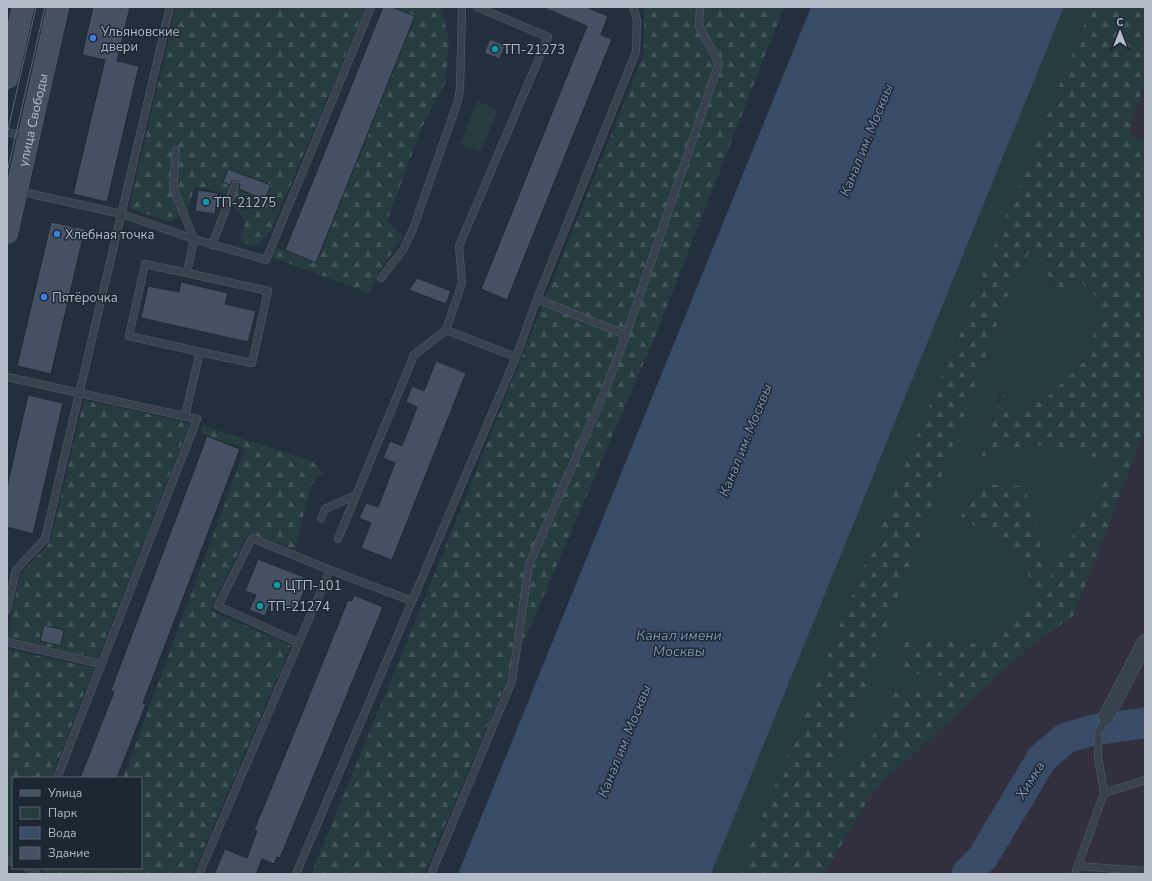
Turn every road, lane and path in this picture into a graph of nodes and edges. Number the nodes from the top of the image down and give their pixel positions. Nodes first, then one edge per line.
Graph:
1 (23, 7) edge
2 (58, 7) edge
3 (170, 7) edge
4 (371, 7) edge
5 (462, 7) edge
6 (477, 7) edge
7 (633, 7) edge
8 (700, 7) edge
9 (7, 78) edge
10 (7, 132) edge
11 (29, 136) junction
12 (176, 150) dead end
13 (235, 185) dead end
14 (17, 190) junction
15 (122, 214) junction
16 (7, 233) edge
17 (194, 239) junction
18 (212, 245) junction
19 (187, 273) junction
20 (381, 278) dead end
21 (537, 299) junction
22 (446, 330) junction
23 (626, 335) junction
24 (200, 352) junction
25 (516, 357) junction
26 (7, 376) edge
27 (79, 393) junction
28 (185, 416) junction
29 (356, 495) junction
30 (321, 518) dead end
31 (338, 539) dead end
32 (330, 570) junction
33 (412, 601) junction
34 (7, 609) edge
35 (7, 642) edge
36 (1145, 642) edge
37 (299, 643) junction
38 (101, 664) junction
39 (1106, 717) joint
40 (57, 777) edge
41 (1145, 780) edge
42 (1104, 793) junction
43 (1079, 866) junction
44 (1145, 869) edge
45 (199, 874) edge
46 (296, 874) edge
47 (431, 874) edge
48 (1075, 874) edge

1 - 9 main road
2 - 11 main road, улица Свободы
3 - 15 lane
4 - 18 lane
5 - 20 lane
6 - 22 lane
7 - 21 lane
8 - 23 lane
10 - 11 lane
11 - 14 main road, улица Свободы
12 - 17 lane
13 - 18 lane
14 - 15 lane
14 - 16 main road, улица Свободы
15 - 17 lane
15 - 27 lane
17 - 18 lane
17 - 19 lane
19 - 24 lane
19 - 24 lane
21 - 23 lane
21 - 25 lane
22 - 25 lane
22 - 29 lane
23 - 47 lane
24 - 28 lane
25 - 33 lane
26 - 27 lane
27 - 28 lane
27 - 34 lane
28 - 38 lane
29 - 30 lane
29 - 31 lane
32 - 33 lane
32 - 37 lane
32 - 37 lane
33 - 46 lane
35 - 38 lane
36 - 39 street
37 - 45 lane
38 - 40 lane
39 - 42 lane
41 - 42 lane
42 - 43 lane
43 - 44 lane
43 - 48 lane

